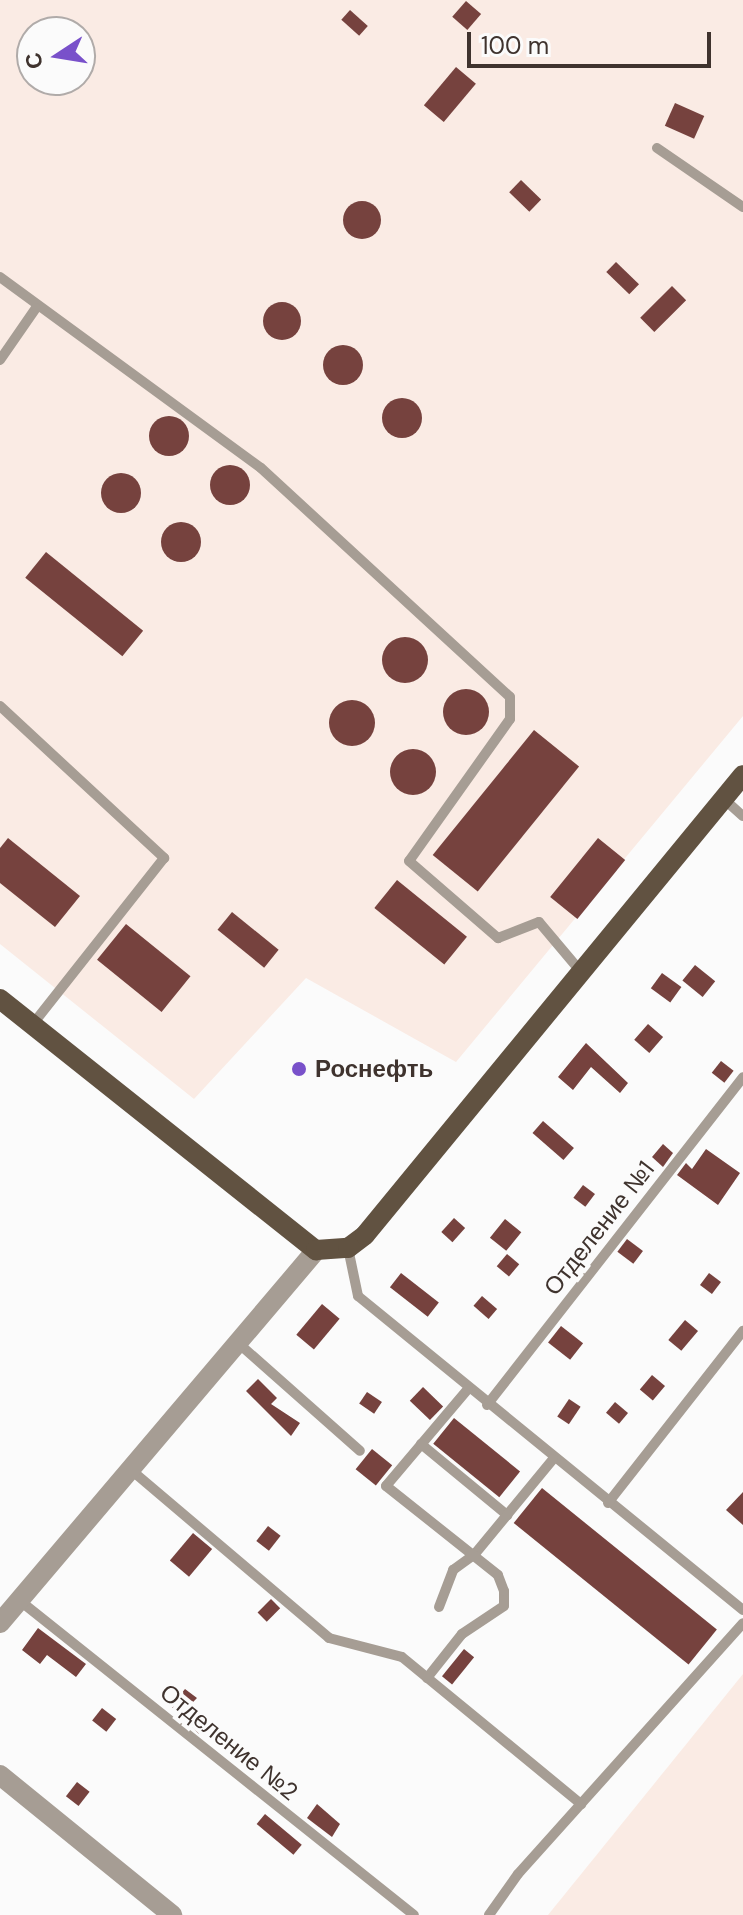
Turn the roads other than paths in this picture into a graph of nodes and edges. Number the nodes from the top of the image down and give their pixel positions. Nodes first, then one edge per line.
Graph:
1 (657, 148) dead end
2 (743, 207) edge
3 (0, 277) edge
4 (36, 308) junction
5 (0, 360) edge
6 (0, 706) edge
7 (743, 775) edge
8 (725, 800) junction
9 (743, 816) edge
10 (582, 973) junction
11 (0, 999) edge
12 (32, 1025) junction
13 (743, 1077) edge
14 (348, 1248) junction
15 (316, 1250) junction
16 (743, 1331) edge
17 (237, 1342) junction
18 (468, 1389) junction
19 (487, 1405) junction
20 (421, 1444) junction
21 (360, 1451) dead end
22 (553, 1459) junction
23 (130, 1469) junction
24 (608, 1503) junction
25 (507, 1515) junction
26 (474, 1555) junction
27 (19, 1600) junction
28 (439, 1607) dead end
29 (743, 1610) edge
30 (0, 1623) edge
31 (743, 1623) edge
32 (427, 1678) junction
33 (0, 1775) edge
34 (581, 1804) junction
35 (172, 1915) edge
36 (414, 1915) edge
37 (489, 1915) edge

1 - 2 lane
3 - 4 lane
4 - 5 lane
4 - 10 lane
6 - 12 lane
7 - 8 main road
8 - 9 lane
8 - 10 main road
10 - 14 main road
11 - 12 main road
12 - 15 main road
13 - 19 lane, Отделение №1
14 - 15 main road
14 - 18 lane
15 - 17 street
16 - 24 lane
17 - 21 lane
17 - 23 street
18 - 19 lane
18 - 20 lane
19 - 22 lane
20 - 25 lane
20 - 26 lane
22 - 24 lane
22 - 25 lane
23 - 27 street
23 - 32 lane
24 - 29 lane
25 - 26 lane
26 - 28 lane
26 - 32 lane
27 - 30 street
27 - 36 lane, Отделение №2
31 - 34 lane
32 - 34 lane
33 - 35 street
34 - 37 lane

